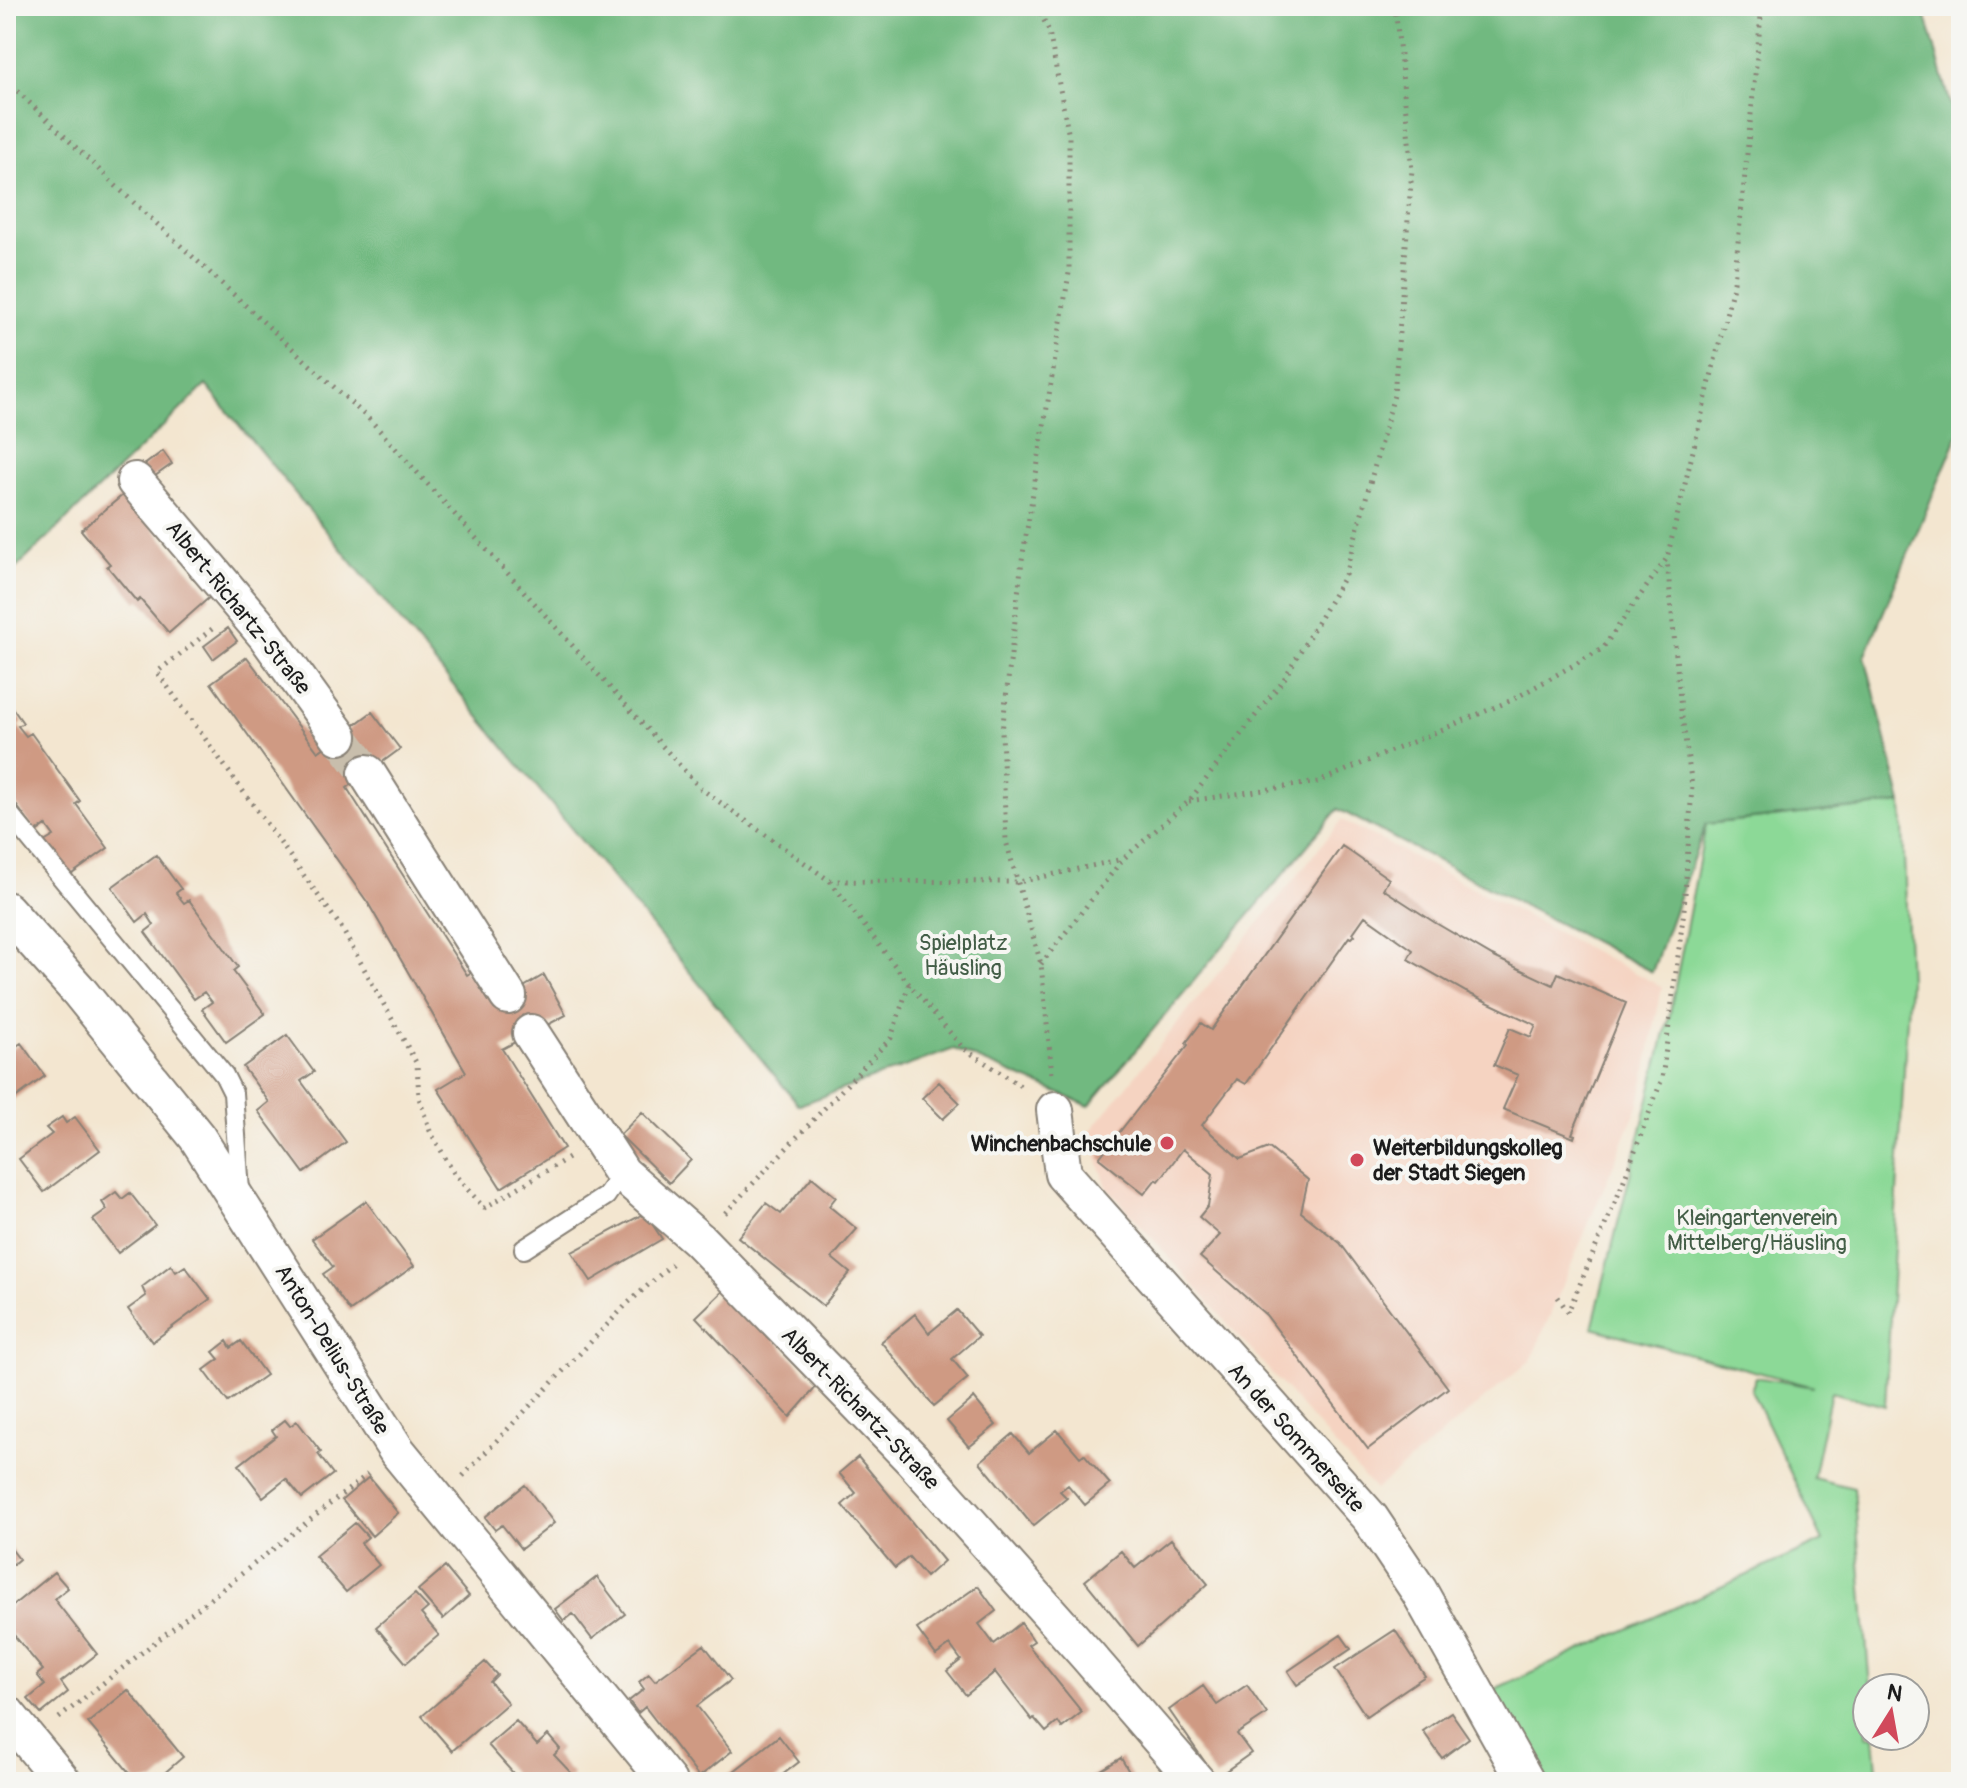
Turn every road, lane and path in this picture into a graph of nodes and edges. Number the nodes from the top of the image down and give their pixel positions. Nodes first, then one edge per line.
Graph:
1 (1037, 6) edge
2 (1395, 6) edge
3 (1762, 6) edge
4 (1955, 6) edge
5 (1961, 39) edge
6 (6, 80) edge
7 (135, 481) dead end
8 (1667, 558) junction
9 (242, 607) junction
10 (339, 736) tunnel mouth
11 (367, 773) tunnel mouth
12 (1189, 801) junction
13 (6, 810) edge
14 (1123, 859) junction
15 (830, 881) junction
16 (1019, 882) junction
17 (6, 910) edge
18 (1041, 964) junction
19 (909, 984) junction
20 (508, 996) dead end
21 (531, 1033) dead end
22 (1055, 1110) junction
23 (805, 1130) dead end
24 (600, 1139) junction
25 (622, 1173) junction
26 (241, 1202) junction
27 (524, 1249) dead end
28 (1558, 1297) dead end
29 (627, 1304) dead end
30 (397, 1451) junction
31 (438, 1503) junction
32 (6, 1713) edge
33 (52, 1724) dead end
34 (63, 1782) edge
35 (668, 1782) edge
36 (1197, 1782) edge
37 (1526, 1782) edge

1 - 16 path
2 - 12 path
3 - 8 path
4 - 5 path
6 - 15 path
7 - 9 street, Albert-Richartz-Straße
8 - 12 path
8 - 28 path
9 - 10 street, Albert-Richartz-Straße
9 - 24 path
11 - 20 street
12 - 14 path
13 - 26 lane
14 - 16 path
14 - 18 path
15 - 16 path
15 - 19 path
16 - 18 path
17 - 26 street, Anton-Delius-Straße
18 - 22 path
19 - 22 path
19 - 23 path
21 - 24 street, Albert-Richartz-Straße
22 - 37 street, An der Sommerseite
24 - 25 street, Albert-Richartz-Straße
25 - 27 lane
25 - 36 street, Albert-Richartz-Straße
26 - 30 street, Anton-Delius-Straße
29 - 31 path
30 - 31 street, Anton-Delius-Straße
30 - 33 path
31 - 35 street, Anton-Delius-Straße
32 - 34 street

